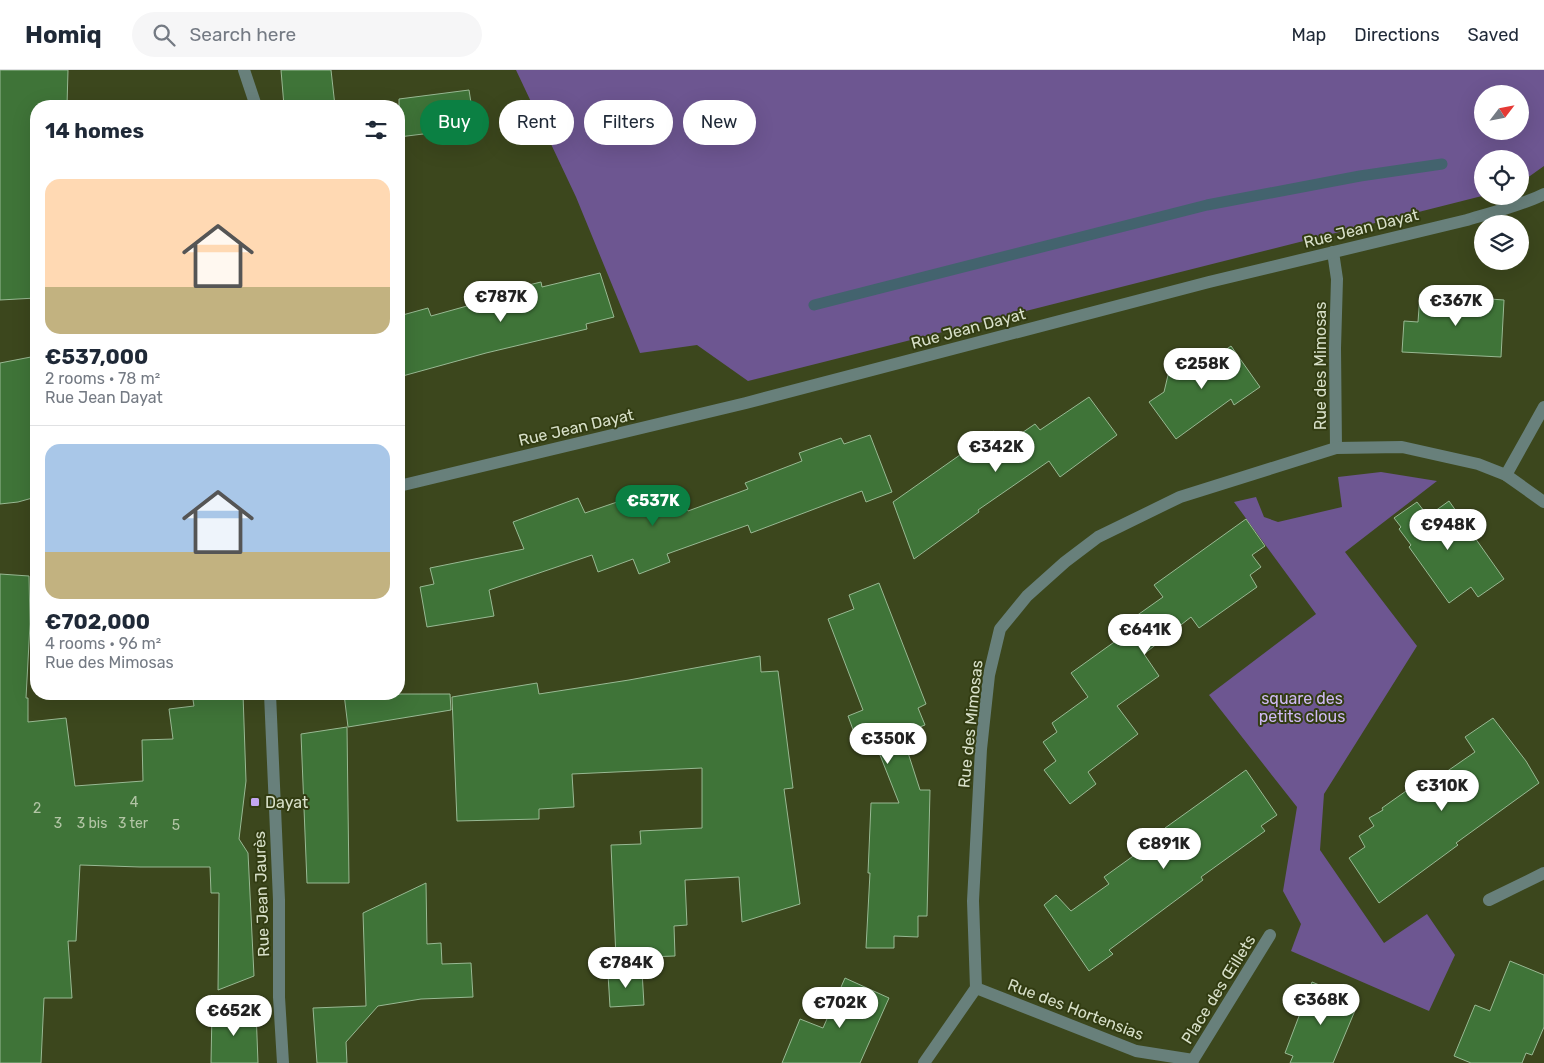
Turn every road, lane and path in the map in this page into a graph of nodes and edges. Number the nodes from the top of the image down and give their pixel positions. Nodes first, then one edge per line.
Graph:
1 (244, 70) edge
2 (254, 100) edge
3 (1544, 194) edge
4 (1332, 252) junction
5 (1544, 406) edge
6 (1336, 448) junction
7 (1506, 475) junction
8 (405, 485) edge
9 (1544, 502) edge
10 (270, 700) edge
11 (1544, 873) edge
12 (1490, 900) dead end
13 (1270, 936) dead end
14 (976, 988) junction
15 (1194, 1062) edge
16 (284, 1063) edge
17 (924, 1063) edge

1 - 2 street
3 - 4 street, Rue Jean Dayat
4 - 6 street, Rue des Mimosas
4 - 8 street, Rue Jean Dayat
5 - 7 street
6 - 7 street
6 - 14 street, Rue des Mimosas
7 - 9 street
10 - 16 street, Rue Jean Jaurès
11 - 12 street
13 - 15 street, Place des Œillets
14 - 15 street, Rue des Hortensias
14 - 17 street

